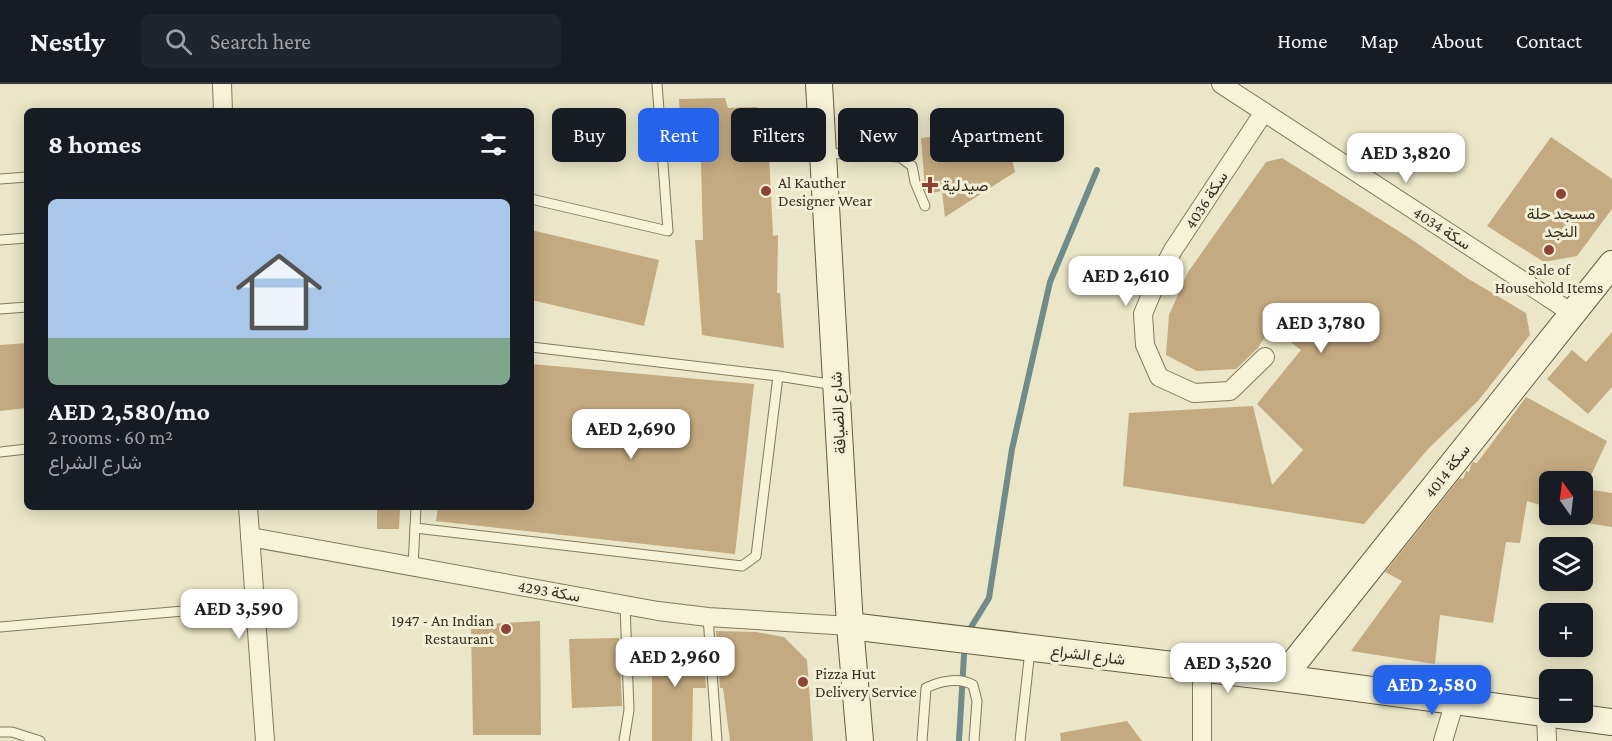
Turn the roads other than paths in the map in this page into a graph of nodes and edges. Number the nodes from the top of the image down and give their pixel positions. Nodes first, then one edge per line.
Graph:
1 (222, 84) edge
2 (657, 84) edge
3 (819, 84) edge
4 (1221, 84) edge
5 (223, 108) edge
6 (820, 108) edge
7 (1264, 112) junction
8 (826, 153) edge
9 (824, 162) edge
10 (24, 177) edge
11 (0, 179) edge
12 (534, 200) edge
13 (925, 206) dead end
14 (24, 238) edge
15 (0, 240) edge
16 (1612, 264) edge
17 (24, 307) edge
18 (0, 309) edge
19 (1572, 313) junction
20 (534, 347) edge
21 (1265, 357) dead end
22 (778, 376) junction
23 (837, 385) junction
24 (24, 450) edge
25 (0, 452) edge
26 (248, 510) edge
27 (416, 510) edge
28 (415, 528) junction
29 (250, 537) junction
30 (413, 567) junction
31 (625, 605) junction
32 (206, 609) dead end
33 (708, 617) junction
34 (850, 626) junction
35 (0, 627) edge
36 (1030, 648) junction
37 (1202, 669) junction
38 (1282, 678) junction
39 (1455, 701) junction
40 (1539, 712) edge
41 (1593, 719) edge
42 (1612, 722) edge
43 (1546, 723) edge
44 (0, 732) edge
45 (40, 741) edge
46 (265, 741) edge
47 (624, 741) edge
48 (717, 741) edge
49 (860, 741) edge
50 (922, 741) edge
51 (974, 741) edge
52 (1020, 741) edge
53 (1202, 741) edge
54 (1443, 741) edge
55 (1547, 741) edge

1 - 5 street
2 - 12 lane
3 - 6 street, شارع الضيافة
4 - 7 street, سكة 4034
7 - 19 street, سكة 4034
7 - 21 street, سكة 4036
8 - 13 lane
9 - 23 street, شارع الضيافة
10 - 11 lane
14 - 15 lane
16 - 19 street, سكة 4014
17 - 18 lane
19 - 38 street, سكة 4014
20 - 22 lane
22 - 23 lane
22 - 28 lane
23 - 34 street, شارع الضيافة
24 - 25 lane
26 - 29 street
27 - 28 lane
28 - 30 lane
29 - 30 street, سكة 4293
29 - 46 street
30 - 31 street, سكة 4293
31 - 33 street, سكة 4293
31 - 47 lane
32 - 35 lane
33 - 34 street, سكة 4293
33 - 48 lane
34 - 36 street, شارع الشراع
34 - 49 street, شارع الضيافة
36 - 37 street, شارع الشراع
36 - 52 lane
37 - 38 street, شارع الشراع
37 - 53 street
38 - 39 street, شارع الشراع
39 - 40 street, شارع الشراع
39 - 54 street
41 - 42 street, شارع الشراع
43 - 55 street
44 - 45 lane
50 - 51 lane

